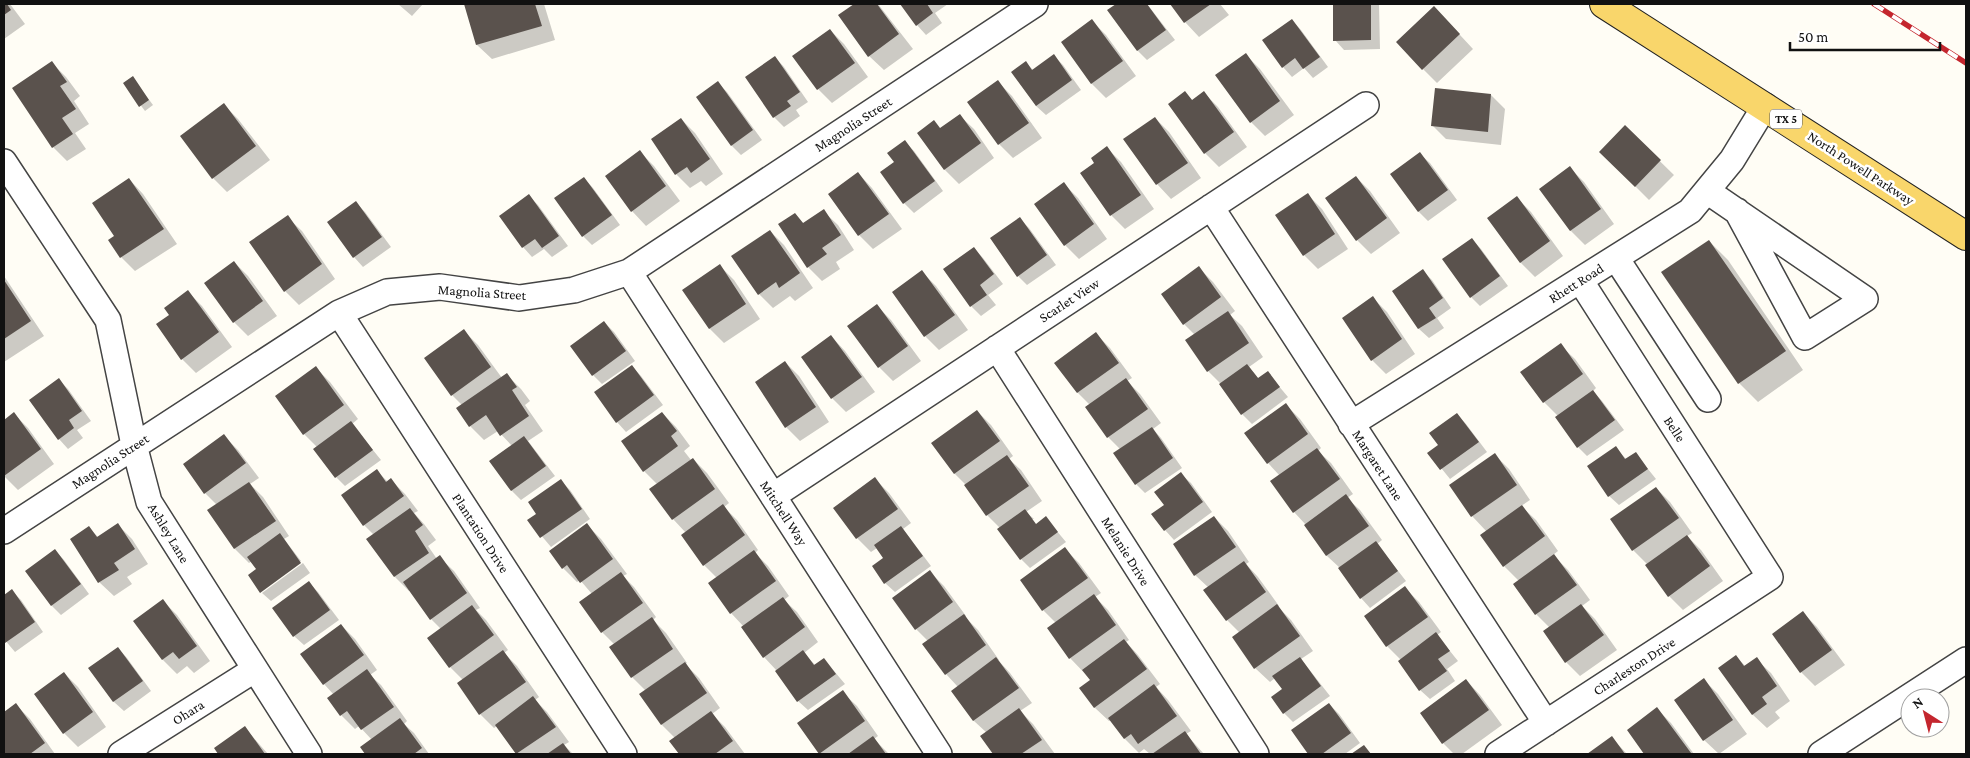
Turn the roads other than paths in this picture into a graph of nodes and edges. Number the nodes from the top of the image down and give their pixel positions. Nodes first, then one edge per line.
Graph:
1 (1035, 4) edge
2 (1604, 4) edge
3 (1366, 105) dead end
4 (1765, 106) junction
5 (4, 162) edge
6 (1707, 191) junction
7 (1211, 207) junction
8 (1737, 211) junction
9 (1966, 236) edge
10 (1616, 258) junction
11 (629, 272) junction
12 (1580, 280) junction
13 (339, 313) junction
14 (997, 348) junction
15 (1708, 399) dead end
16 (1352, 424) junction
17 (134, 445) junction
18 (773, 496) junction
19 (4, 531) edge
20 (1770, 578) joint
21 (1966, 660) edge
22 (254, 670) junction
23 (1546, 723) junction
24 (121, 754) edge
25 (309, 754) edge
26 (624, 754) edge
27 (939, 754) edge
28 (1256, 754) edge
29 (1498, 754) edge
30 (1820, 754) edge

1 - 11 street, Magnolia Street
2 - 4 main road, North Powell Parkway / TX 5
3 - 7 street, Scarlet View
4 - 6 street, Rhett Road
4 - 9 main road, North Powell Parkway / TX 5
5 - 17 street, Ashley Lane
6 - 8 street
6 - 10 street, Rhett Road
7 - 14 street, Scarlet View
7 - 16 street, Margaret Lane
8 - 8 street
10 - 12 street, Rhett Road
10 - 15 street
11 - 13 street, Magnolia Street
11 - 18 street, Mitchell Way
12 - 16 street, Rhett Road
12 - 20 street, Belle
13 - 17 street, Magnolia Street
13 - 26 street, Plantation Drive
14 - 18 street, Scarlet View
14 - 28 street, Melanie Drive
16 - 23 street, Margaret Lane
17 - 19 street, Magnolia Street
17 - 22 street, Ashley Lane
18 - 27 street, Mitchell Way
20 - 23 street, Charleston Drive
21 - 30 street
22 - 24 street, Ohara
22 - 25 street, Ashley Lane
23 - 29 street, Charleston Drive

